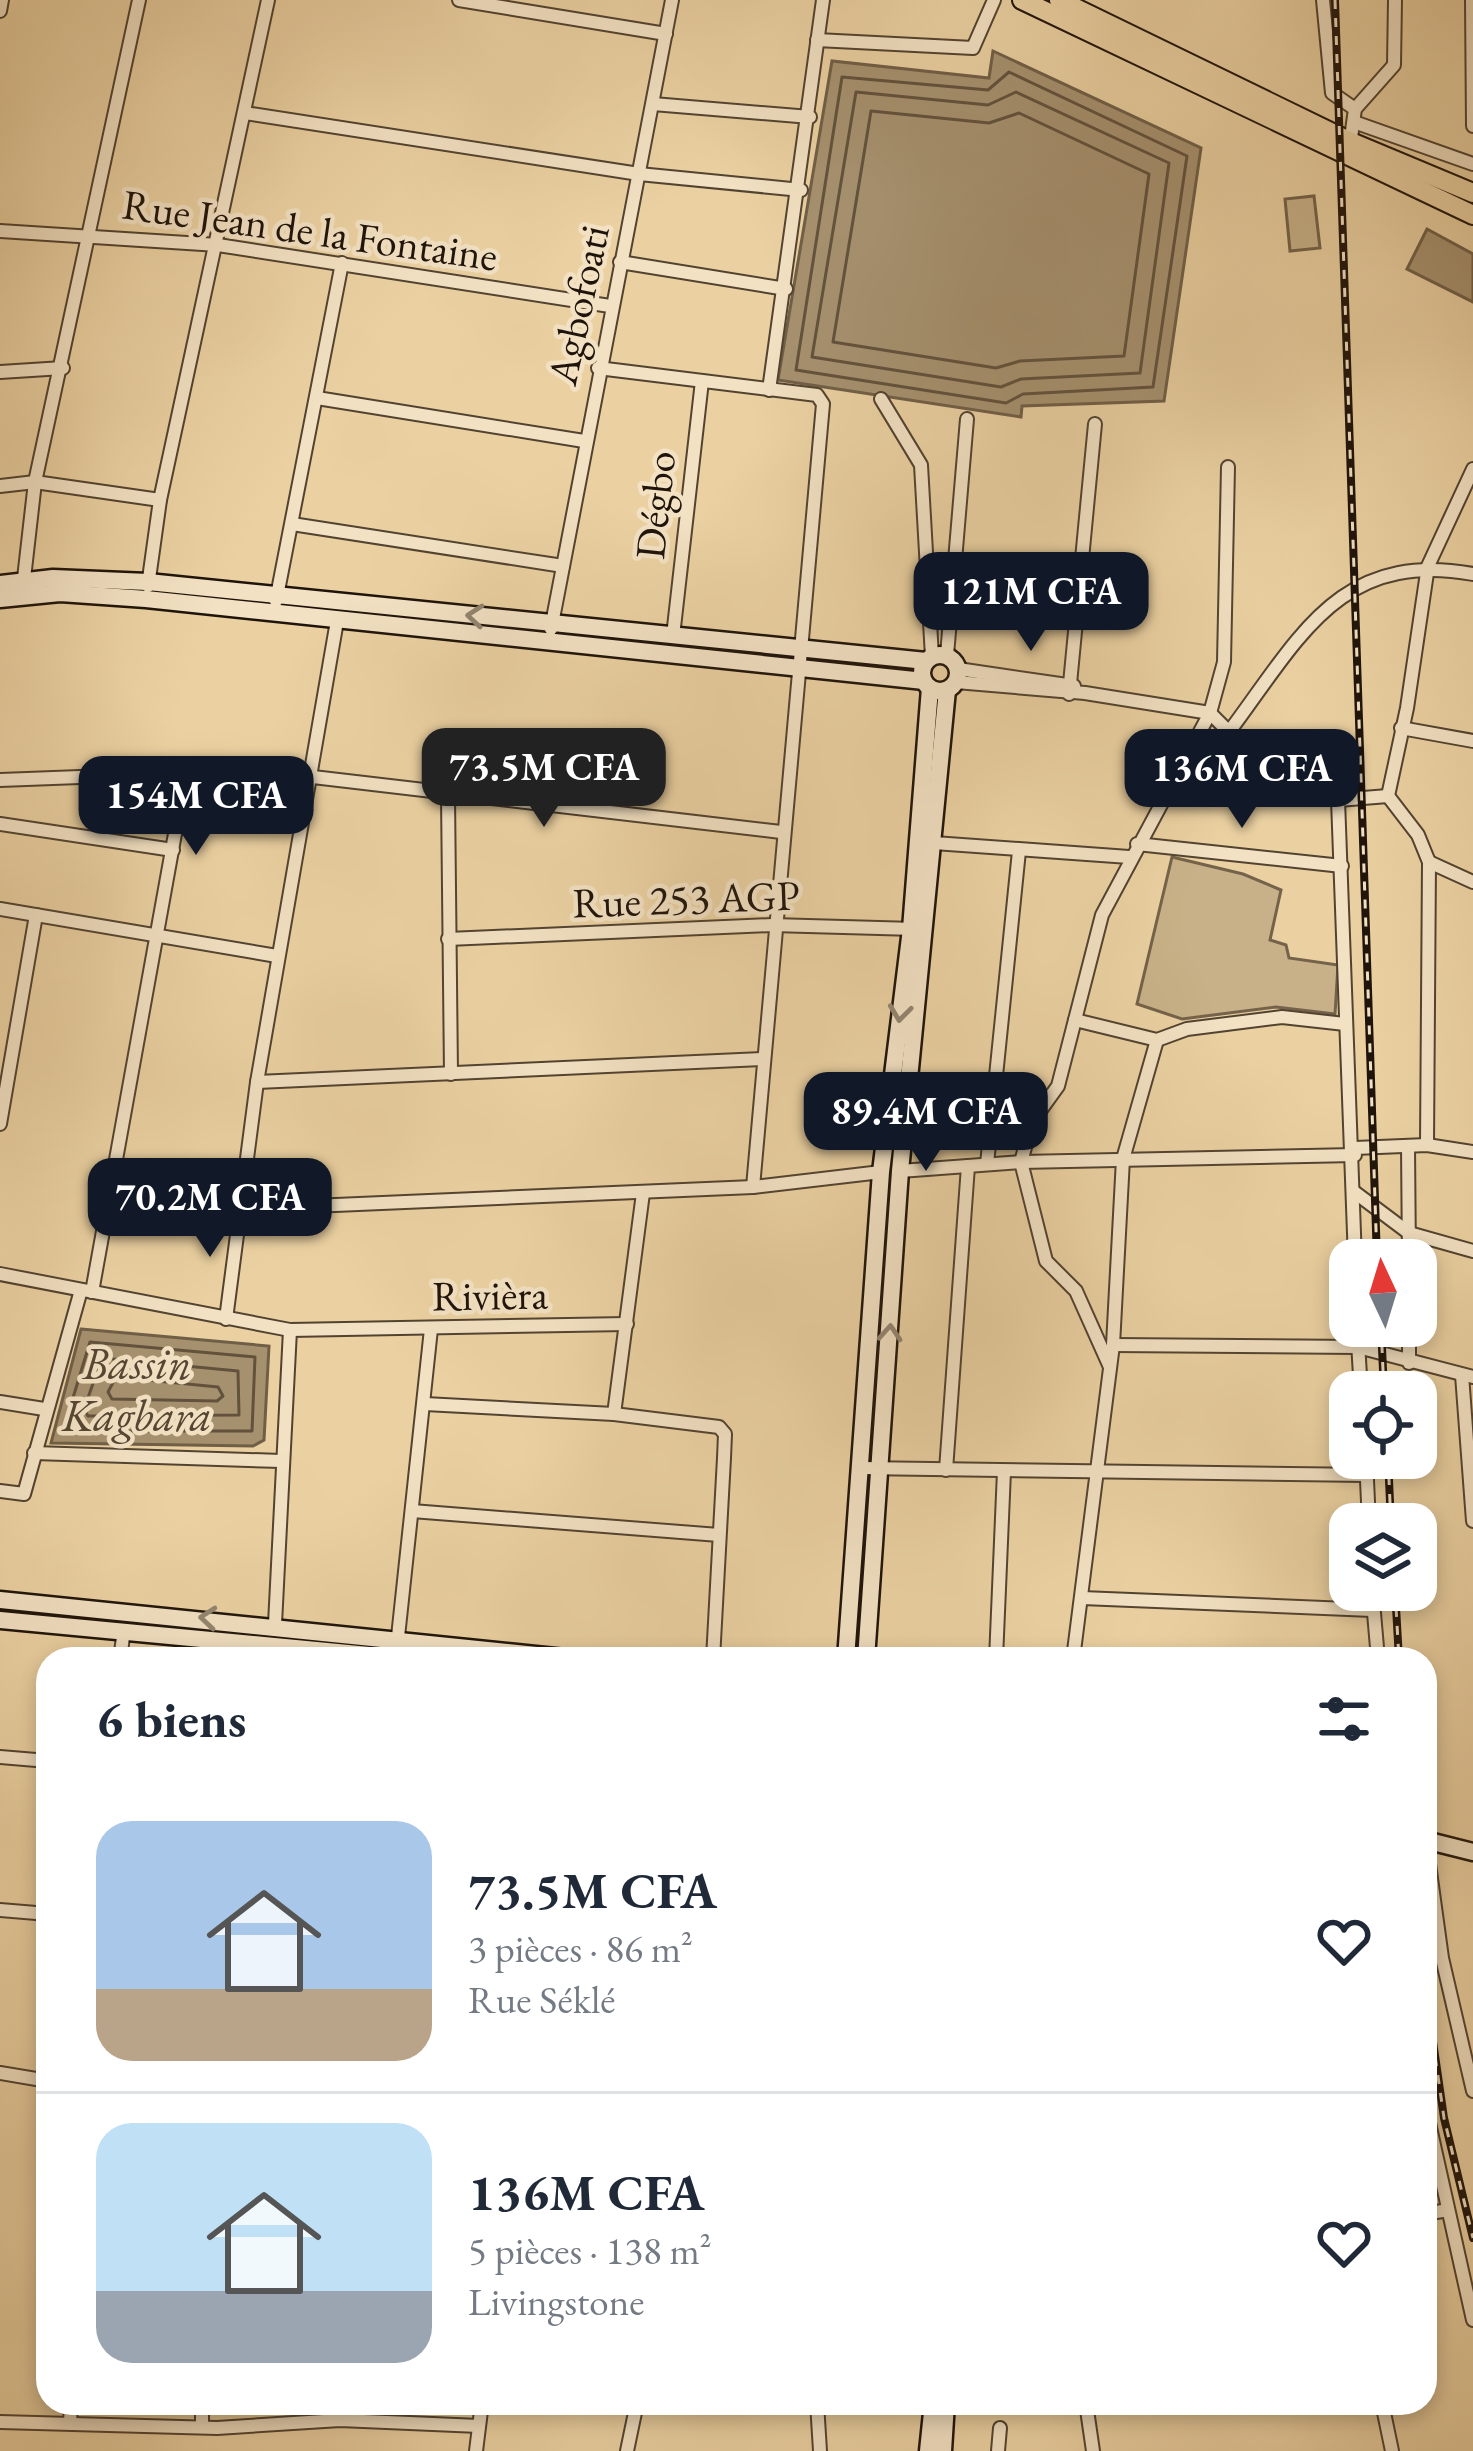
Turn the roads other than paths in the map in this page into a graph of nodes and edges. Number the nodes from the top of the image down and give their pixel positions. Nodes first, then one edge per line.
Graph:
1 (2, 0) edge
2 (139, 0) edge
3 (268, 0) edge
4 (458, 0) edge
5 (672, 0) edge
6 (823, 0) edge
7 (994, 0) edge
8 (1022, 0) edge
9 (1059, 0) edge
10 (1323, 0) edge
11 (1395, 0) edge
12 (1472, 0) edge
13 (0, 11) edge
14 (666, 34) junction
15 (817, 40) junction
16 (653, 104) junction
17 (245, 113) junction
18 (1354, 115) junction
19 (810, 117) junction
20 (1473, 126) edge
21 (1349, 149) junction
22 (1473, 164) edge
23 (639, 174) junction
24 (801, 190) junction
25 (1473, 194) edge
26 (1473, 215) edge
27 (0, 231) edge
28 (89, 234) junction
29 (218, 245) junction
30 (620, 262) junction
31 (342, 263) junction
32 (786, 290) junction
33 (610, 306) junction
34 (62, 368) junction
35 (598, 368) junction
36 (0, 372) edge
37 (702, 381) junction
38 (770, 391) junction
39 (317, 398) junction
40 (881, 399) dead end
41 (967, 419) dead end
42 (1095, 424) dead end
43 (584, 441) junction
44 (1228, 467) dead end
45 (1473, 469) edge
46 (35, 482) junction
47 (0, 486) edge
48 (160, 500) junction
49 (292, 524) junction
50 (563, 566) junction
51 (1428, 566) junction
52 (1473, 574) edge
53 (0, 584) edge
54 (23, 587) junction
55 (147, 591) junction
56 (0, 599) edge
57 (276, 605) junction
58 (337, 621) junction
59 (550, 632) junction
60 (673, 636) junction
61 (802, 658) junction
62 (940, 673) junction
63 (1070, 689) junction
64 (1210, 713) junction
65 (1401, 728) junction
66 (1229, 732) junction
67 (1473, 741) edge
68 (186, 773) junction
69 (313, 777) junction
70 (0, 780) edge
71 (448, 796) junction
72 (1388, 796) junction
73 (1338, 800) junction
74 (0, 824) edge
75 (781, 832) junction
76 (934, 843) junction
77 (1137, 844) junction
78 (173, 850) junction
79 (1019, 851) junction
80 (1129, 857) junction
81 (1429, 862) junction
82 (1342, 866) junction
83 (1473, 882) edge
84 (0, 909) edge
85 (36, 915) junction
86 (772, 925) junction
87 (919, 929) junction
88 (159, 936) junction
89 (448, 939) junction
90 (278, 956) junction
91 (1076, 1019) junction
92 (0, 1022) edge
93 (1345, 1024) junction
94 (17, 1025) junction
95 (1157, 1040) junction
96 (762, 1059) junction
97 (451, 1074) junction
98 (257, 1082) junction
99 (0, 1124) edge
100 (1427, 1145) junction
101 (1408, 1146) junction
102 (1355, 1151) junction
103 (1473, 1152) edge
104 (1123, 1159) junction
105 (1021, 1162) junction
106 (987, 1164) junction
107 (968, 1166) junction
108 (900, 1171) junction
109 (881, 1172) junction
110 (753, 1187) junction
111 (1354, 1191) junction
112 (643, 1192) junction
113 (242, 1208) junction
114 (1408, 1233) junction
115 (1355, 1239) edge
116 (1408, 1239) edge
117 (1473, 1251) edge
118 (0, 1274) edge
119 (87, 1291) junction
120 (226, 1319) junction
121 (627, 1324) junction
122 (431, 1329) junction
123 (290, 1330) junction
124 (1113, 1345) junction
125 (1329, 1347) edge
126 (1358, 1347) joint
127 (1409, 1347) edge
128 (1409, 1363) junction
129 (1110, 1367) junction
130 (1360, 1371) edge
131 (1468, 1376) edge
132 (0, 1402) edge
133 (425, 1404) junction
134 (44, 1409) junction
135 (614, 1414) junction
136 (34, 1453) junction
137 (281, 1461) junction
138 (870, 1468) junction
139 (946, 1470) junction
140 (1004, 1471) junction
141 (1098, 1473) junction
142 (1329, 1475) edge
143 (0, 1491) edge
144 (412, 1511) junction
145 (1473, 1521) edge
146 (718, 1535) junction
147 (1082, 1598) junction
148 (0, 1600) edge
149 (1329, 1608) edge
150 (1372, 1611) edge
151 (0, 1620) edge
152 (275, 1624) junction
153 (124, 1630) junction
154 (122, 1647) edge
155 (241, 1647) edge
156 (375, 1647) edge
157 (398, 1647) edge
158 (713, 1647) edge
159 (848, 1647) edge
160 (866, 1647) edge
161 (997, 1647) edge
162 (1075, 1647) edge
163 (1377, 1647) edge
164 (0, 1757) edge
165 (36, 1760) edge
166 (1437, 1844) edge
167 (1473, 1852) edge
168 (0, 1910) edge
169 (36, 1914) edge
170 (1437, 1921) edge
171 (1437, 1958) edge
172 (1442, 1958) junction
173 (0, 2072) edge
174 (36, 2079) edge
175 (1473, 2091) edge
176 (1437, 2160) edge
177 (1448, 2210) junction
178 (1437, 2212) edge
179 (1473, 2320) edge
180 (70, 2415) edge
181 (202, 2415) edge
182 (340, 2415) edge
183 (480, 2415) edge
184 (635, 2415) edge
185 (818, 2415) edge
186 (932, 2415) edge
187 (945, 2415) edge
188 (1088, 2415) edge
189 (1384, 2415) edge
190 (340, 2420) junction
191 (0, 2422) edge
192 (70, 2423) junction
193 (479, 2426) junction
194 (202, 2427) junction
195 (1000, 2428) dead end
196 (476, 2451) edge
197 (628, 2451) edge
198 (820, 2451) edge
199 (928, 2451) edge
200 (943, 2451) edge
201 (998, 2451) edge
202 (1093, 2451) edge
203 (1392, 2451) edge

1 - 13 street
2 - 28 street
3 - 17 street
4 - 14 street
5 - 14 street, Agbofoati
6 - 15 street
7 - 15 street
8 - 21 main road
9 - 21 main road
10 - 18 street
11 - 18 street
12 - 20 street
14 - 16 street, Agbofoati
15 - 19 street
16 - 19 street
16 - 23 street, Agbofoati
17 - 23 street
17 - 29 street
18 - 21 street
18 - 22 street
19 - 24 street
21 - 25 main road
21 - 26 main road
23 - 24 street
23 - 30 street, Agbofoati
24 - 32 street
27 - 28 street, Rue Jean de la Fontaine
28 - 29 street, Rue Jean de la Fontaine
28 - 34 street
29 - 31 street, Rue Jean de la Fontaine
29 - 48 street
30 - 32 street
30 - 33 street, Agbofoati
31 - 33 street, Rue Jean de la Fontaine
31 - 39 street
32 - 38 street
33 - 35 street, Agbofoati
34 - 36 street
34 - 46 street
35 - 37 street
35 - 43 street, Agbofoati
37 - 38 street
37 - 60 street, Dégbo
38 - 61 street
39 - 43 street
39 - 49 street
40 - 62 street
41 - 62 street
42 - 63 street
43 - 50 street, Agbofoati
44 - 64 street
45 - 51 street
46 - 47 street
46 - 48 street
46 - 54 street
48 - 55 street
49 - 50 street
49 - 57 street
50 - 59 street, Agbofoati
51 - 52 street
51 - 65 street
51 - 66 street
53 - 54 street
54 - 55 street
54 - 56 street
55 - 57 street
57 - 58 street
59 -> 57 street
58 - 59 street
58 - 69 street
59 - 60 street
59 - 61 street
60 - 61 street
61 - 62 street
61 - 75 street
62 - 63 street
62 - 76 street
62 - 87 street
63 - 64 street
64 - 66 street
64 - 77 street
65 - 67 street
65 - 72 street
66 - 73 street
68 - 69 street
68 - 70 street
68 - 78 street
69 - 71 street
69 - 90 street
71 - 75 street
71 - 89 street
72 - 73 street
72 - 81 street
73 - 82 street
74 - 78 street
75 - 86 street
76 - 79 street
76 - 87 street
77 - 80 street
77 - 82 street
78 - 88 street
79 - 80 street
79 - 106 street
80 - 91 street
81 - 83 street
81 - 100 street
82 - 93 street
84 - 85 street
85 - 88 street
85 - 94 street
86 - 87 street, Rue 253 AGP
86 - 89 street, Rue 253 AGP
86 - 96 street
87 - 108 street
87 -> 109 street
88 - 90 street
88 - 119 street
89 - 97 street
90 - 98 street
91 - 95 street
91 - 105 street
92 - 94 street
93 - 95 street
93 - 102 street
94 - 99 street
95 - 104 street
96 - 97 street
96 - 110 street
97 - 98 street
98 - 113 street
100 - 101 street
100 - 103 street
101 - 102 street
101 - 114 street
102 - 104 street
102 - 111 street
104 - 105 street
104 - 124 street
105 - 106 street
105 - 129 street
106 - 107 street
107 - 108 street
107 - 139 street
108 - 109 street
138 -> 108 street
109 - 110 street
109 - 138 street
110 - 112 street
111 - 114 street
111 - 115 street
112 - 113 street
112 - 121 street
113 - 120 street
114 - 116 street
114 - 117 street
118 - 119 street, Rivièra
119 - 120 street, Rivièra
119 - 134 street
120 - 123 street, Rivièra
121 - 122 street, Rivièra
121 - 135 street
122 - 123 street, Rivièra
122 - 133 street
123 - 137 street
124 - 125 street
124 - 129 street
126 - 128 street
126 - 130 street
127 - 128 street
128 - 131 street
129 - 141 street
131 - 145 street
132 - 134 street
133 - 135 street
133 - 144 street
134 - 136 street
135 - 146 street
136 - 137 street
136 - 143 street
137 - 152 street
138 - 139 street
138 - 159 street
138 - 160 street
139 - 140 street
140 - 141 street
140 - 161 street
141 - 142 street
141 - 147 street
144 - 146 street
144 - 157 street
146 - 158 street
147 - 149 street
147 - 162 street
152 -> 148 street
150 - 163 street
151 - 153 street
152 - 156 street
153 - 154 street
153 - 155 street
164 - 165 street
166 - 167 street
168 - 169 street
170 - 172 street
171 - 172 street
172 - 175 street
173 - 174 street
176 - 177 street
177 - 178 street
177 - 179 street
180 - 192 street
181 - 194 street
182 - 190 street
183 - 193 street
184 - 197 street
185 - 198 street
186 - 199 street
187 - 200 street
188 - 202 street
189 - 203 street
190 - 193 street
190 - 194 street
191 - 192 street
192 - 194 street
193 - 196 street
195 - 201 street

